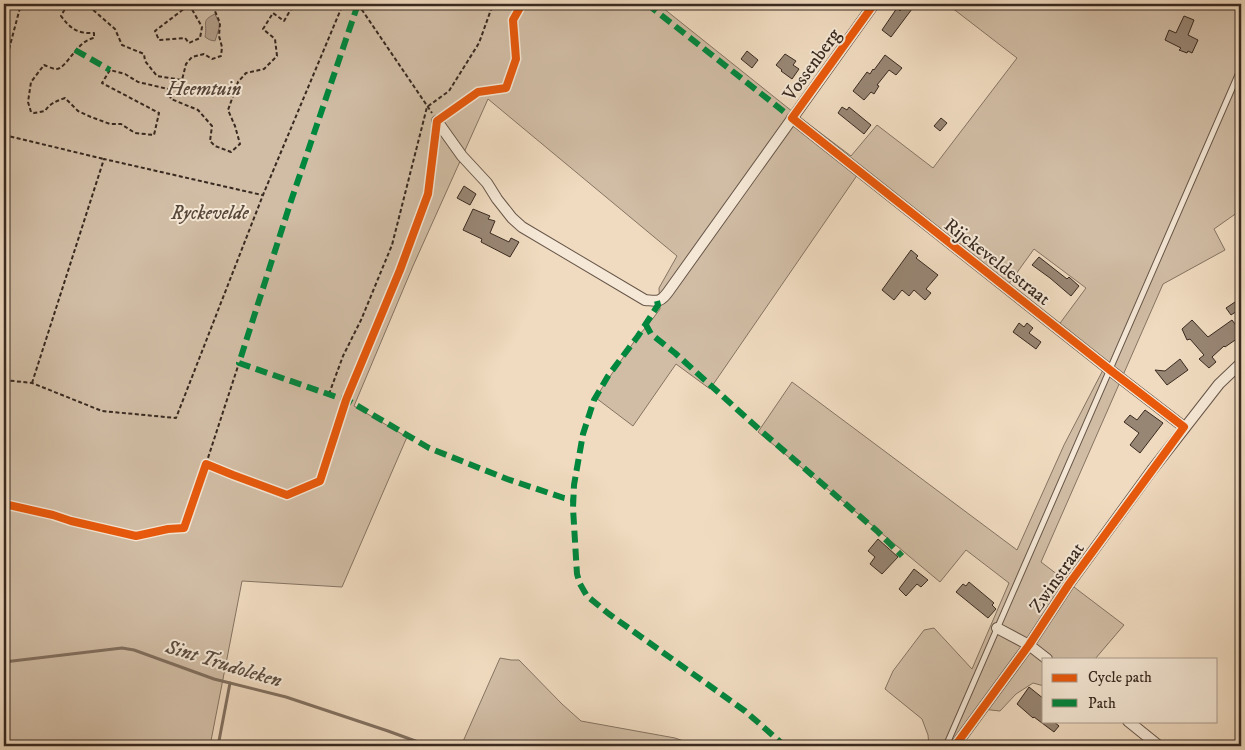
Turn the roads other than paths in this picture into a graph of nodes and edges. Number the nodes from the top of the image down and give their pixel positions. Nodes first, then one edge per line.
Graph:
1 (874, 4) edge
2 (1241, 68) edge
3 (792, 118) junction
4 (437, 121) road end
5 (1241, 363) edge
6 (1110, 370) junction
7 (1184, 427) junction
8 (997, 628) junction
9 (1029, 645) junction
10 (1046, 658) edge
11 (1129, 722) edge
12 (946, 746) edge
13 (955, 746) edge
14 (1159, 746) edge

1 - 3 street, Vossenberg
2 - 6 lane
3 - 4 street, Vossenberg
3 - 6 street, Rijckeveldestraat
5 - 7 street, Zwinstraat
6 - 7 street, Rijckeveldestraat
6 - 8 lane
7 - 9 street, Zwinstraat
8 - 9 street
8 - 12 lane
9 - 10 street
9 - 13 street, Zwinstraat
11 - 14 street

